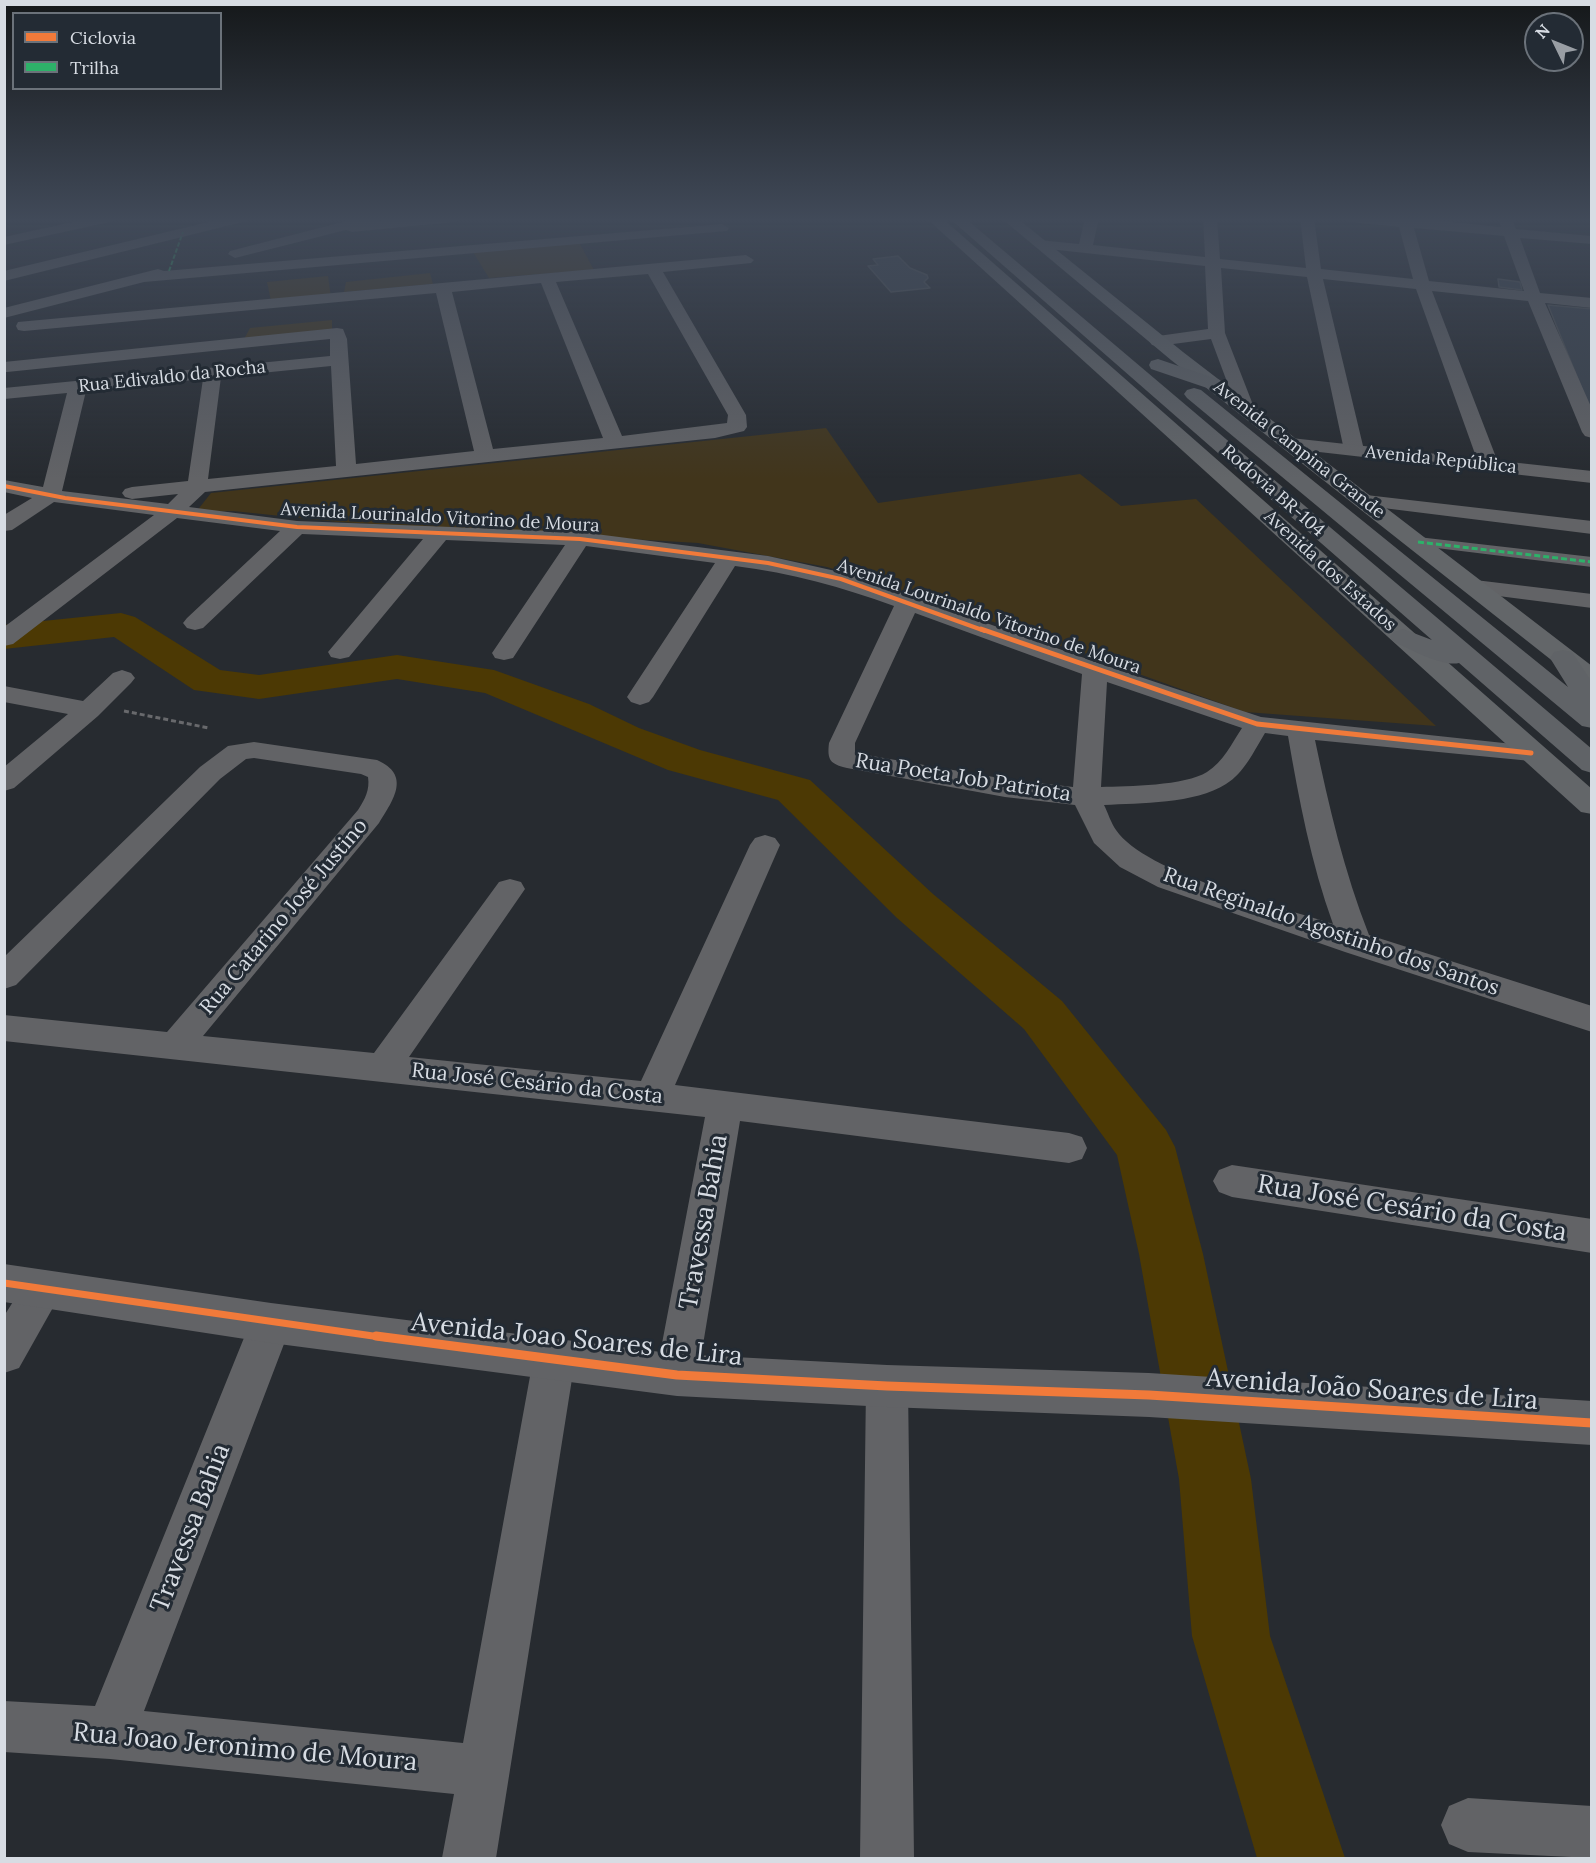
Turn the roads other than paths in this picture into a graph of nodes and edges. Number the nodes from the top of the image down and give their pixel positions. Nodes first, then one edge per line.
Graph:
1 (34, 305) joint
2 (336, 305) edge
3 (379, 305) edge
4 (447, 305) edge
5 (558, 305) edge
6 (674, 305) edge
7 (1031, 305) edge
8 (1057, 305) edge
9 (1086, 305) edge
10 (1114, 305) edge
11 (1215, 305) edge
12 (1321, 305) edge
13 (1430, 305) edge
14 (1537, 305) edge
15 (4, 313) edge
16 (338, 316) junction
17 (24, 326) junction
18 (1217, 333) junction
19 (1158, 341) junction
20 (339, 360) junction
21 (1158, 365) junction
22 (6, 371) edge
23 (213, 373) junction
24 (1213, 384) junction
25 (78, 386) junction
26 (4, 394) edge
27 (1246, 410) junction
28 (1592, 432) edge
29 (615, 441) junction
30 (1291, 444) junction
31 (1354, 450) junction
32 (485, 456) junction
33 (1489, 465) junction
34 (346, 472) junction
35 (1592, 477) edge
36 (4, 486) edge
37 (197, 488) junction
38 (58, 497) junction
39 (1366, 501) junction
40 (172, 512) junction
41 (4, 525) edge
42 (297, 527) junction
43 (1592, 528) edge
44 (439, 534) junction
45 (580, 539) junction
46 (1418, 542) junction
47 (729, 558) junction
48 (1592, 562) edge
49 (1475, 587) junction
50 (1592, 601) edge
51 (908, 602) junction
52 (195, 623) dead end
53 (13, 633) edge
54 (1403, 637) junction
55 (340, 652) dead end
56 (504, 653) dead end
57 (1563, 658) junction
58 (1477, 667) junction
59 (1095, 670) junction
60 (122, 678) dead end
61 (1592, 679) edge
62 (4, 694) edge
63 (640, 697) dead end
64 (1592, 704) edge
65 (91, 707) junction
66 (1592, 720) edge
67 (1257, 724) junction
68 (1300, 730) junction
69 (1531, 753) junction
70 (1592, 764) edge
71 (4, 782) edge
72 (1086, 797) junction
73 (1592, 805) edge
74 (765, 845) dead end
75 (510, 889) dead end
76 (1356, 944) junction
77 (4, 978) edge
78 (1592, 1019) edge
79 (4, 1028) edge
80 (175, 1046) junction
81 (382, 1067) junction
82 (652, 1096) junction
83 (725, 1105) junction
84 (1069, 1148) dead end
85 (1232, 1181) dead end
86 (1592, 1236) edge
87 (24, 1286) edge
88 (271, 1323) junction
89 (4, 1354) edge
90 (554, 1360) junction
91 (677, 1375) junction
92 (887, 1386) junction
93 (1149, 1395) joint
94 (1592, 1423) edge
95 (4, 1726) edge
96 (110, 1733) junction
97 (485, 1771) junction
98 (1468, 1825) dead end
99 (1592, 1833) edge
100 (469, 1858) edge
101 (887, 1858) edge

1 - 15 street
1 - 17 street
2 - 16 street
3 - 16 street
4 - 32 street
5 - 29 street
6 - 29 street
7 - 54 main road, Avenida dos Estados
8 - 58 highway, Rodovia BR-104
9 - 21 highway, Rodovia BR-104
10 - 19 main road, Avenida Campina Grande
11 - 18 street
12 - 31 street
13 - 33 street
14 - 28 street
16 - 17 street
16 - 20 street
16 - 22 street
17 - 22 street
18 - 19 street
18 - 27 street
19 - 24 main road, Avenida Campina Grande
20 - 23 street, Rua Edivaldo da Rocha
20 - 34 street
21 - 24 highway
21 - 66 highway, Rodovia BR-104
23 - 25 street, Rua Edivaldo da Rocha
23 - 37 street
24 - 27 main road, Avenida Campina Grande
25 - 26 street, Rua Edivaldo da Rocha
25 - 38 street
27 - 30 main road, Avenida Campina Grande
29 - 32 street
30 - 31 street, Avenida República
30 - 39 main road, Avenida Campina Grande
31 - 33 street, Avenida República
32 - 34 street
33 - 35 street, Avenida República
34 - 37 street
36 - 38 street, Avenida Lourinaldo Vitorino de Moura
37 - 38 street
37 - 40 street
38 - 40 street, Avenida Lourinaldo Vitorino de Moura
38 - 41 street
39 - 43 street
39 - 46 main road, Avenida Campina Grande
40 - 42 street, Avenida Lourinaldo Vitorino de Moura
40 - 53 street
42 - 44 street, Avenida Lourinaldo Vitorino de Moura
42 - 52 street
44 - 45 street, Avenida Lourinaldo Vitorino de Moura
44 - 55 street
45 - 47 street, Avenida Lourinaldo Vitorino de Moura
45 - 56 street
46 - 48 street
46 - 49 main road, Avenida Campina Grande
47 - 51 street, Avenida Lourinaldo Vitorino de Moura
47 - 63 street
49 - 50 street
49 - 57 main road, Avenida Campina Grande
51 - 59 street, Avenida Lourinaldo Vitorino de Moura
51 - 72 street, Rua Poeta Job Patriota
54 - 58 highway
54 - 69 main road, Avenida dos Estados
57 - 61 main road, Avenida Campina Grande
57 - 64 highway
58 - 70 highway, Rodovia BR-104
59 - 67 street, Avenida Lourinaldo Vitorino de Moura
59 - 72 street, Rua Reginaldo Agostinho dos Santos
60 - 65 street
62 - 65 street
65 - 71 street
67 - 68 street, Avenida Lourinaldo Vitorino de Moura
67 - 72 street, Rua Poeta Job Patriota
68 - 69 street, Avenida Lourinaldo Vitorino de Moura
68 - 76 street
69 - 73 main road, Avenida dos Estados
72 - 76 street, Rua Reginaldo Agostinho dos Santos
74 - 82 street
75 - 81 street
76 - 78 street, Rua Reginaldo Agostinho dos Santos
77 - 80 street, Rua Catarino José Justino
79 - 80 street, Rua José Cesário da Costa
80 - 81 street, Rua José Cesário da Costa
81 - 82 street, Rua José Cesário da Costa
82 - 83 street, Rua José Cesário da Costa
83 - 84 street, Rua José Cesário da Costa
83 - 91 street, Travessa Bahia
85 - 86 street, Rua José Cesário da Costa
87 - 88 street, Avenida Joao Soares de Lira
87 - 89 street
88 - 90 street, Avenida Joao Soares de Lira
88 - 96 street, Travessa Bahia
90 - 91 street, Avenida Joao Soares de Lira
90 - 97 street
91 - 92 street, Avenida Joao Soares de Lira
92 - 93 street, Avenida Joao Soares de Lira
92 - 101 street
93 - 94 street, Avenida João Soares de Lira
95 - 96 street, Rua Joao Jeronimo de Moura
96 - 97 street, Rua Joao Jeronimo de Moura
97 - 100 street
98 - 99 street

